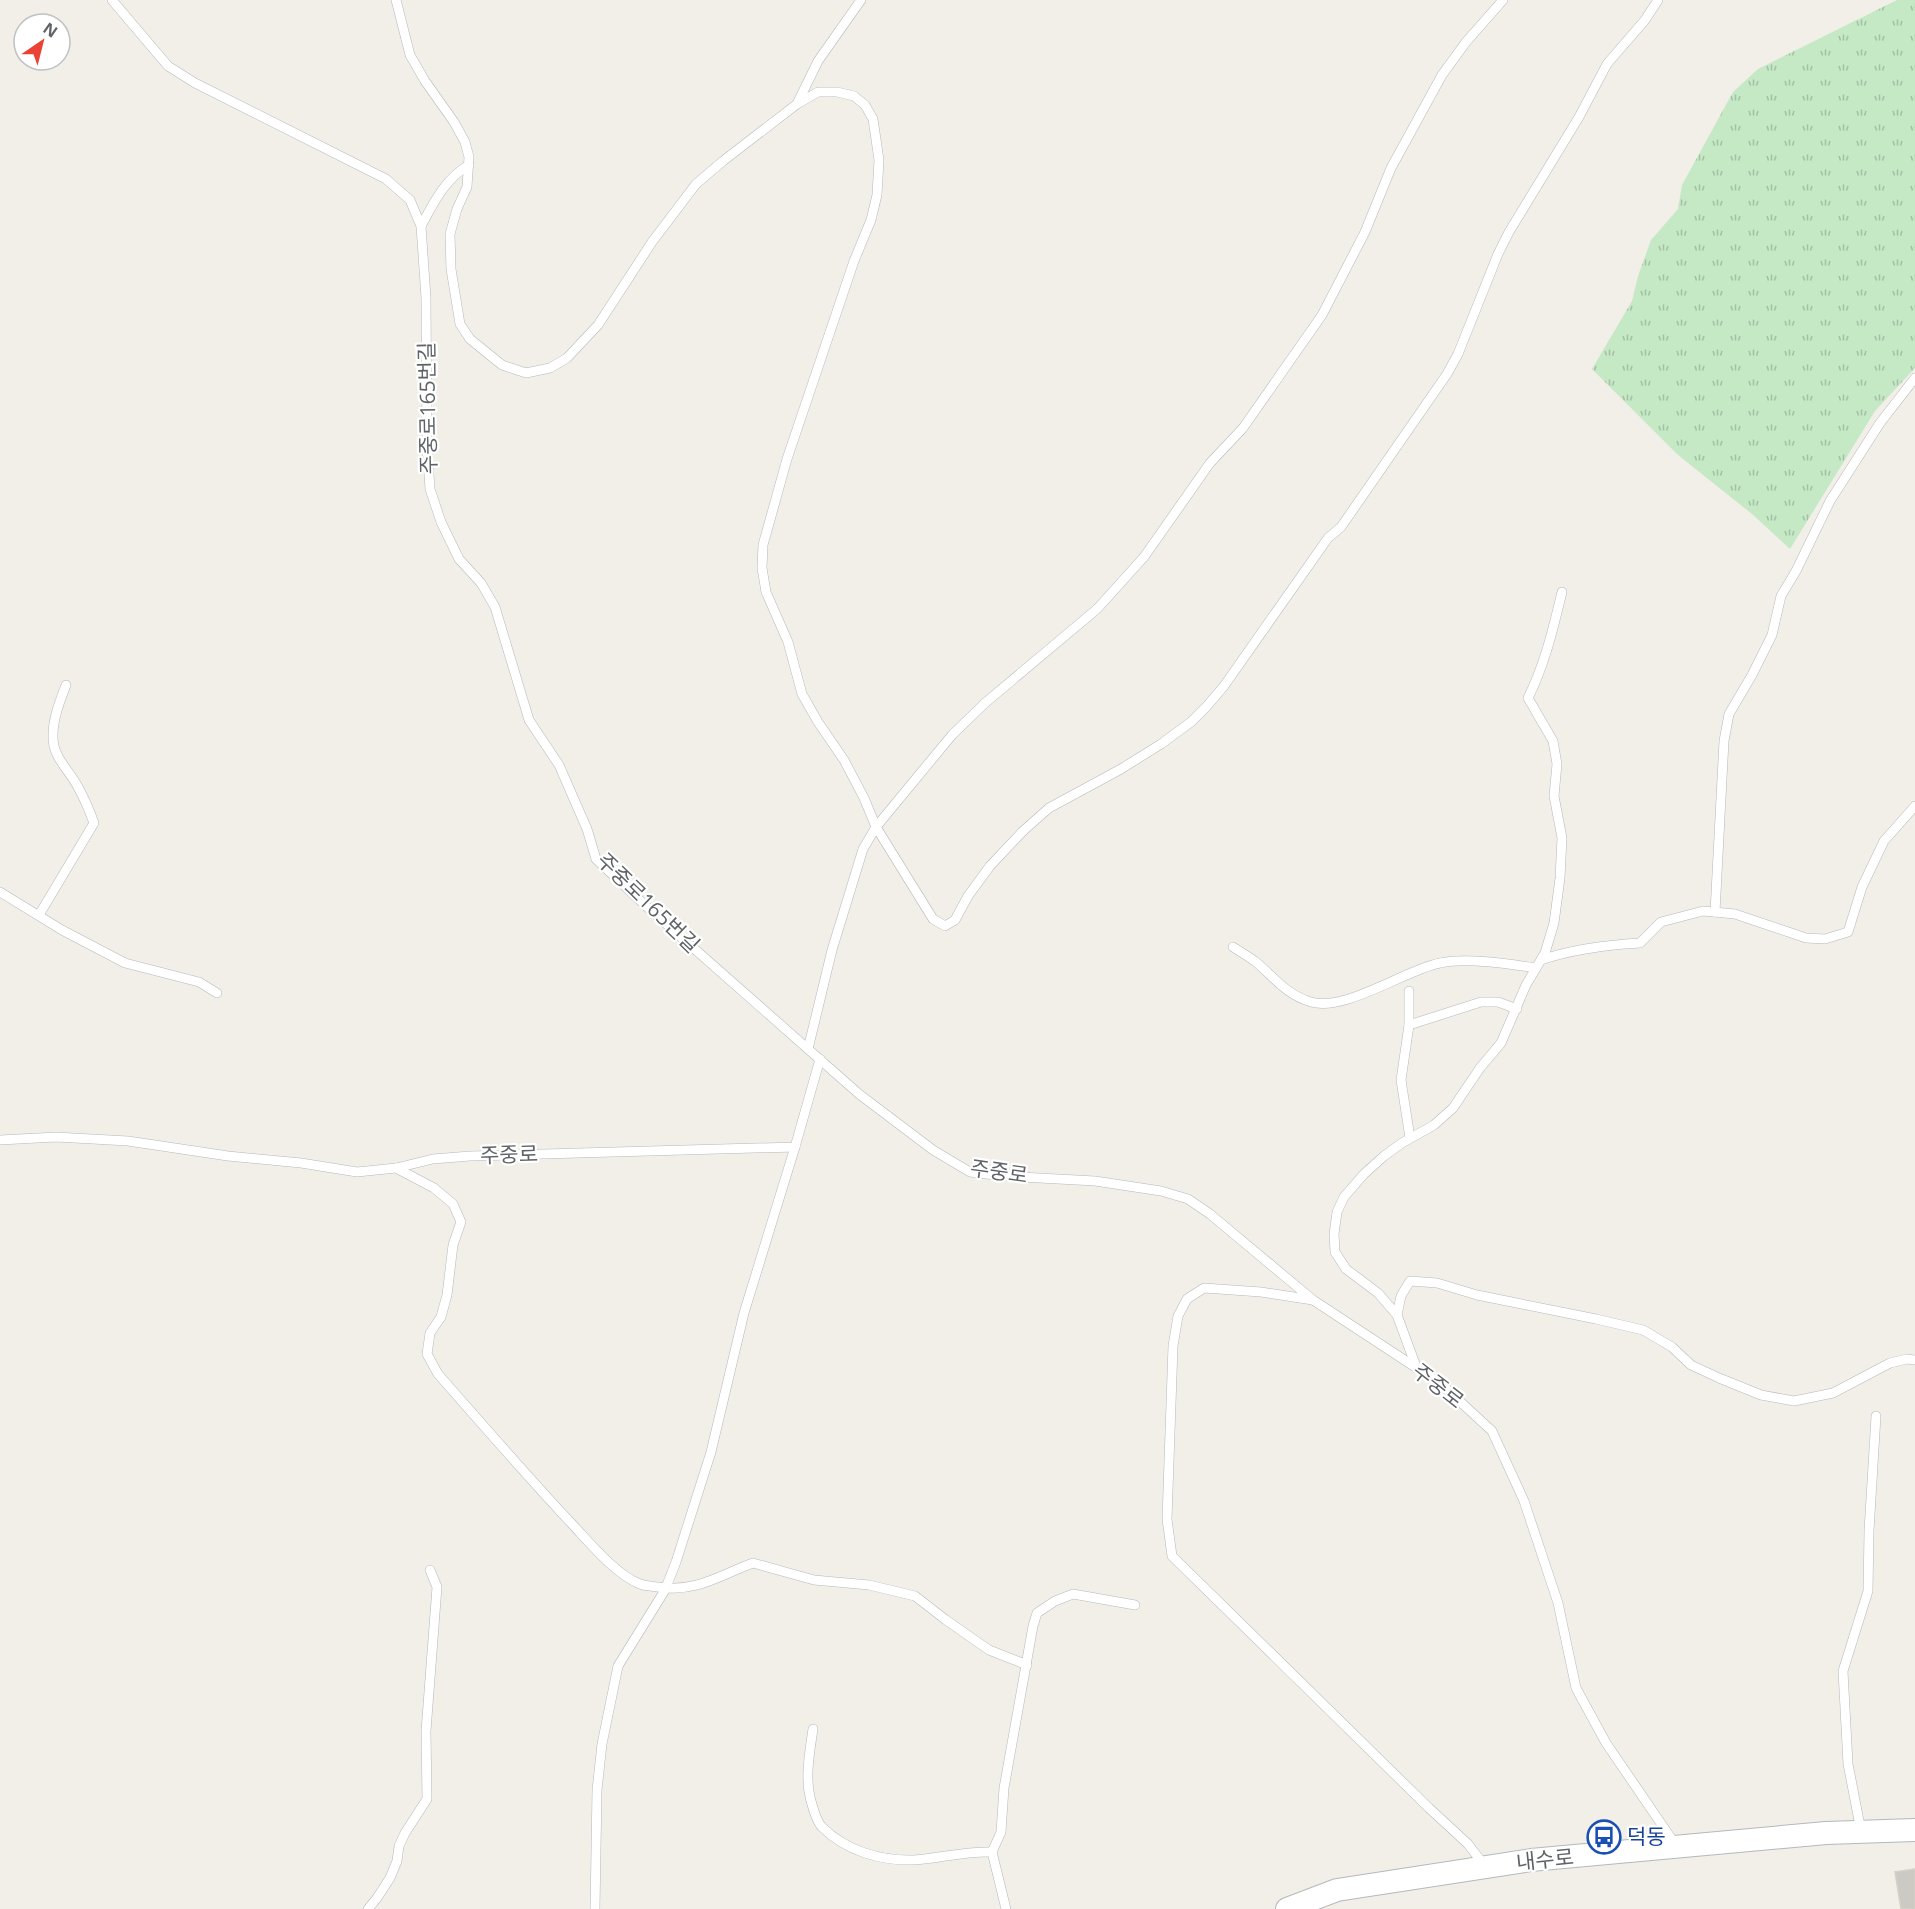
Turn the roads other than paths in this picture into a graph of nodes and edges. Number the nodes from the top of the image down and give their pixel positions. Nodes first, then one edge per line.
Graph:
1 (112, 0) edge
2 (396, 0) edge
3 (861, 0) edge
4 (1503, 0) edge
5 (1658, 0) edge
6 (797, 104) junction
7 (469, 165) junction
8 (421, 226) junction
9 (1915, 378) edge
10 (1562, 592) dead end
11 (66, 685) dead end
12 (1915, 806) edge
13 (876, 827) junction
14 (0, 892) edge
15 (1715, 912) junction
16 (39, 915) junction
17 (1233, 947) dead end
18 (1538, 964) junction
19 (1409, 992) dead end
20 (217, 993) dead end
21 (1517, 1009) junction
22 (1410, 1025) junction
23 (808, 1049) junction
24 (820, 1059) junction
25 (1410, 1138) junction
26 (0, 1140) edge
27 (795, 1147) junction
28 (396, 1168) junction
29 (1313, 1300) junction
30 (1397, 1315) junction
31 (1915, 1360) edge
32 (1417, 1369) junction
33 (1876, 1416) dead end
34 (430, 1570) dead end
35 (666, 1588) junction
36 (1135, 1605) dead end
37 (1027, 1665) junction
38 (813, 1729) dead end
39 (1915, 1830) edge
40 (1861, 1832) junction
41 (1676, 1847) junction
42 (992, 1852) junction
43 (1485, 1867) junction
44 (368, 1909) edge
45 (595, 1909) edge
46 (1006, 1909) edge
47 (1287, 1909) edge

1 - 8 lane, 주중로165번길
2 - 7 lane
3 - 6 lane
4 - 13 lane
5 - 13 lane
6 - 7 lane
6 - 13 lane
7 - 8 lane
8 - 23 lane, 주중로165번길
9 - 15 lane
10 - 18 lane
11 - 16 lane
12 - 15 lane
13 - 23 lane
14 - 16 lane
15 - 18 lane
16 - 20 lane
17 - 18 lane
18 - 21 lane
19 - 22 lane
21 - 22 lane
21 - 25 lane
22 - 25 lane
23 - 24 lane, 주중로165번길
24 - 27 lane
24 - 29 lane, 주중로
25 - 30 lane
26 - 28 lane, 주중로
27 - 28 lane, 주중로
27 - 35 lane
28 - 35 lane
29 - 32 lane, 주중로
29 - 43 lane
30 - 31 lane
30 - 32 lane
32 - 41 lane, 주중로
33 - 40 lane
34 - 44 lane
35 - 37 lane
35 - 45 lane
36 - 37 lane
37 - 42 lane
38 - 42 lane
39 - 40 street, 내수로
40 - 41 street, 내수로
41 - 43 street, 내수로
42 - 46 lane
43 - 47 street, 내수로

